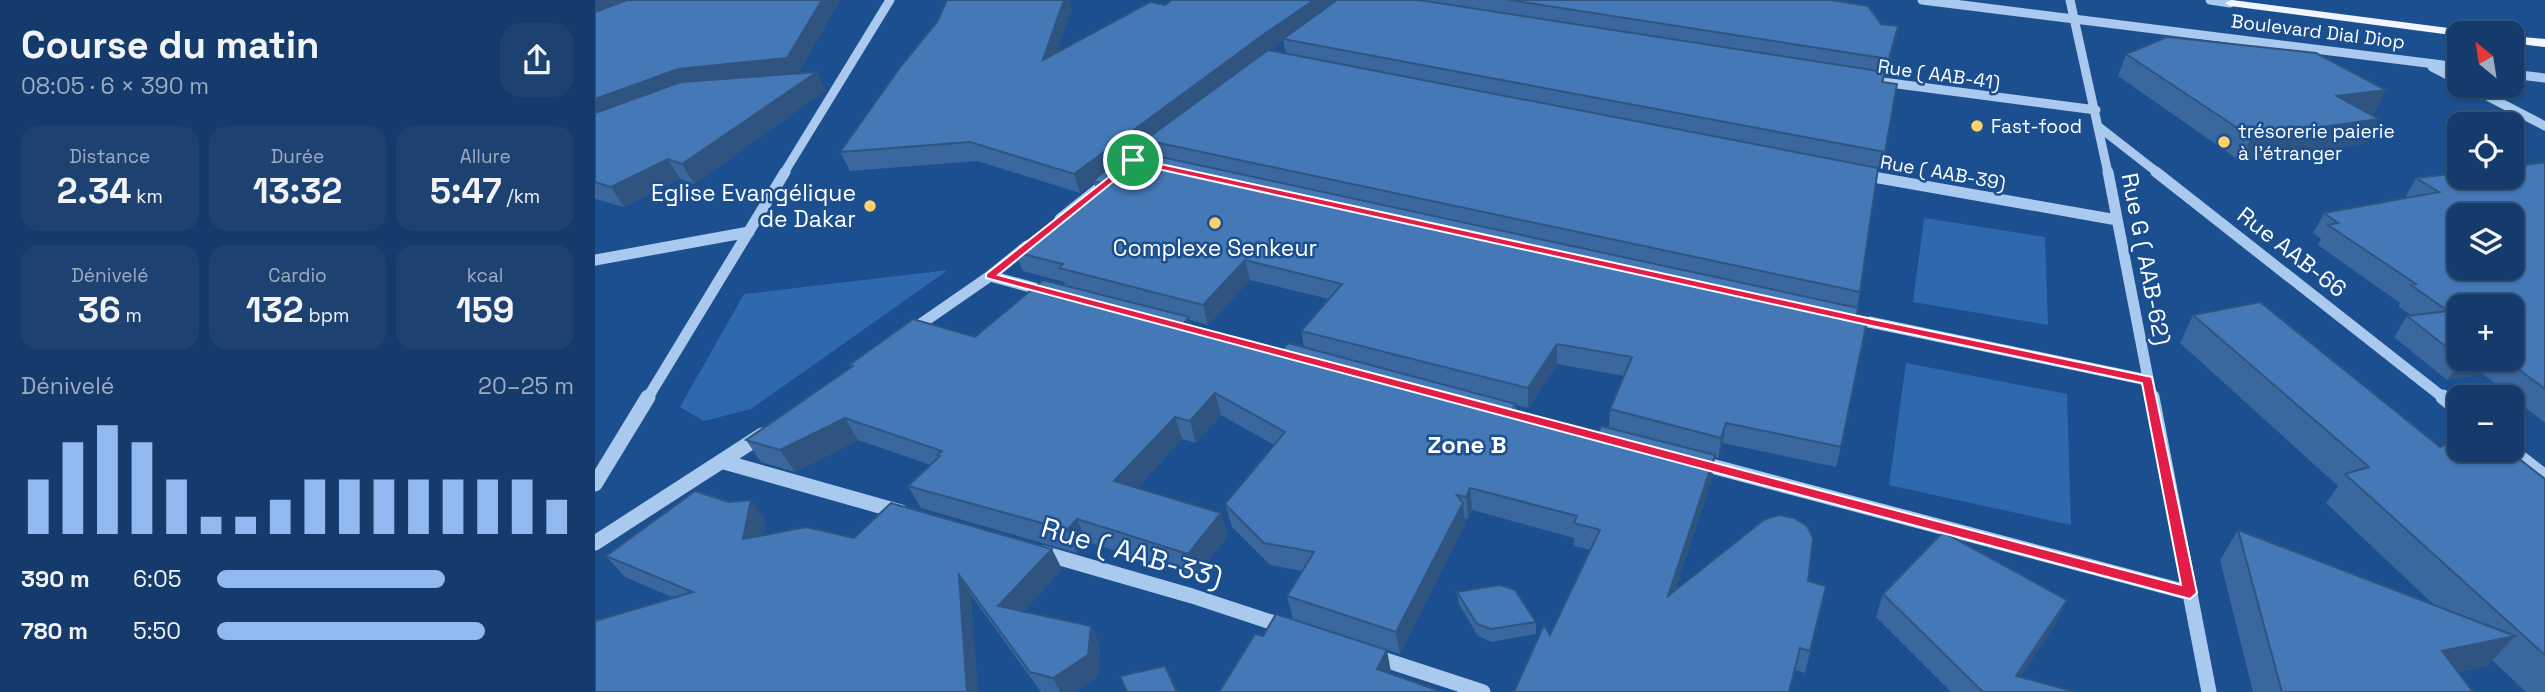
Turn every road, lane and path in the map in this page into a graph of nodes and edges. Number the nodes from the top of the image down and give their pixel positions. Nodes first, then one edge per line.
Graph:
1 (890, 0) edge
2 (1922, 0) edge
3 (2070, 0) edge
4 (2210, 0) edge
5 (2230, 3) joint
6 (2073, 17) junction
7 (2447, 31) edge
8 (2524, 41) edge
9 (2545, 43) edge
10 (2423, 62) junction
11 (2447, 65) edge
12 (2447, 75) edge
13 (2524, 76) edge
14 (2545, 78) edge
15 (842, 79) junction
16 (1861, 79) edge
17 (828, 81) dead end
18 (2492, 98) edge
19 (2096, 110) junction
20 (2545, 125) edge
21 (2099, 127) junction
22 (1123, 169) edge
23 (1855, 174) edge
24 (2117, 220) junction
25 (1051, 227) edge
26 (749, 232) junction
27 (1041, 235) edge
28 (595, 260) edge
29 (990, 276) junction
30 (1057, 294) edge
31 (1834, 314) edge
32 (901, 338) edge
33 (2147, 380) junction
34 (2447, 401) edge
35 (768, 431) edge
36 (1689, 460) edge
37 (2524, 461) edge
38 (724, 462) junction
39 (2545, 477) edge
40 (595, 484) edge
41 (913, 516) edge
42 (595, 543) edge
43 (1033, 550) edge
44 (2190, 593) junction
45 (1295, 630) edge
46 (1359, 651) edge
47 (1483, 692) edge
48 (2209, 692) edge

1 - 15 street
2 - 6 street, Boulevard Dial Diop
3 - 6 street, Rue G ( AAB-62)
4 - 5 street, Boulevard Dial Diop
5 - 7 main road, Boulevard Dial Diop
6 - 10 street, Boulevard Dial Diop
6 - 19 street, Rue G ( AAB-62)
8 - 9 main road
10 - 11 street, Boulevard Dial Diop
10 - 12 street
13 - 14 street
15 - 17 street
15 - 26 street
16 - 19 street, Rue ( AAB-41)
18 - 20 street
19 - 21 street, Rue G ( AAB-62)
21 - 24 street, Rue G ( AAB-62)
21 - 34 street, Rue AAB-66
22 - 25 street
23 - 24 street, Rue ( AAB-39)
24 - 33 street, Rue G ( AAB-62)
26 - 28 street
26 - 40 street
27 - 29 street
29 - 30 street
29 - 32 street
31 - 33 street
33 - 44 street, Rue G ( AAB-62)
35 - 38 street
36 - 44 street
37 - 39 street
38 - 41 street
38 - 42 street
43 - 45 street, Rue ( AAB-33)
44 - 48 street, Rue G ( AAB-62)
46 - 47 street

